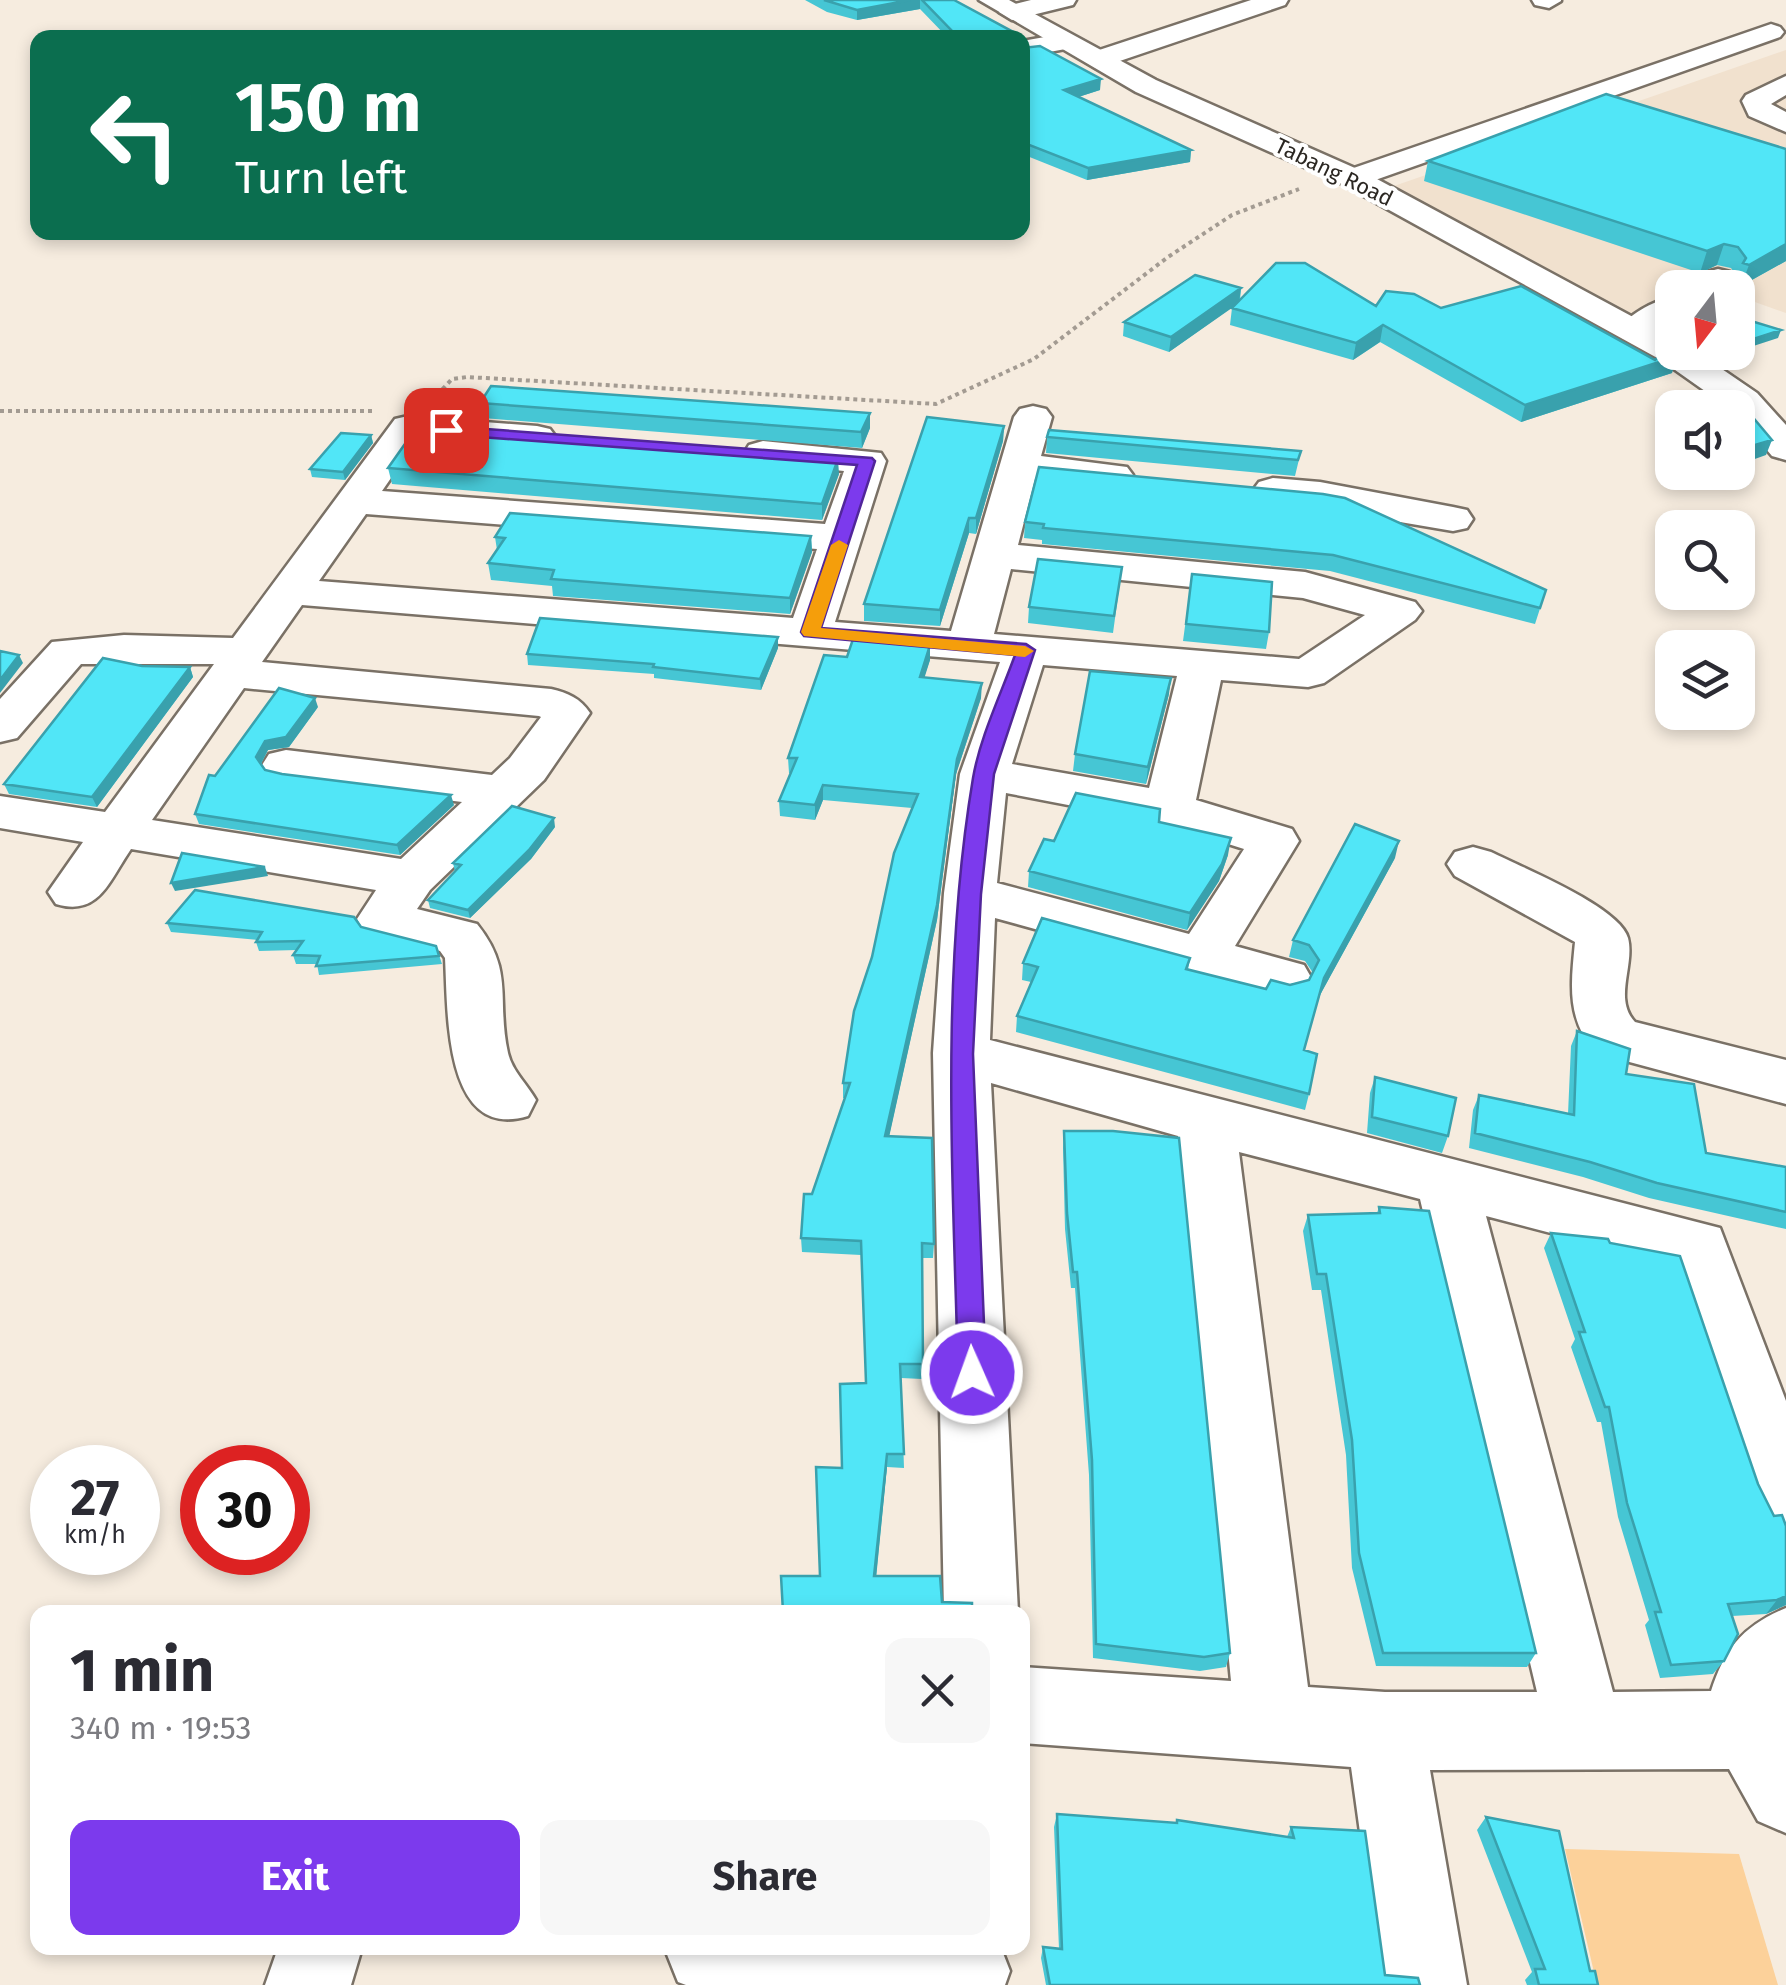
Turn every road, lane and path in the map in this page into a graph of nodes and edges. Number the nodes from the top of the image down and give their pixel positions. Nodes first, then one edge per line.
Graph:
1 (1064, 0) edge
2 (1276, 0) edge
3 (1001, 6) edge
4 (1771, 32) dead end
5 (1062, 42) junction
6 (1030, 48) edge
7 (1096, 60) junction
8 (1786, 84) edge
9 (1786, 122) edge
10 (1353, 178) junction
11 (1655, 319) edge
12 (1634, 332) junction
13 (1655, 343) edge
14 (1699, 370) edge
15 (936, 404) dead end
16 (1032, 417) dead end
17 (568, 439) edge
18 (1786, 448) edge
19 (727, 451) edge
20 (1019, 466) junction
21 (1151, 478) edge
22 (1245, 487) edge
23 (355, 501) junction
24 (1452, 519) dead end
25 (842, 538) junction
26 (994, 555) junction
27 (1305, 585) junction
28 (290, 590) junction
29 (1145, 616) junction
30 (810, 632) junction
31 (968, 645) junction
32 (1026, 650) junction
33 (238, 663) junction
34 (1202, 664) junction
35 (1308, 673) junction
36 (0, 728) edge
37 (286, 765) dead end
38 (984, 774) junction
39 (503, 792) junction
40 (1169, 808) junction
41 (0, 812) edge
42 (118, 831) junction
43 (1472, 864) dead end
44 (74, 892) dead end
45 (970, 894) junction
46 (398, 899) junction
47 (1202, 956) junction
48 (1284, 979) edge
49 (961, 1054) junction
50 (1786, 1082) edge
51 (507, 1100) dead end
52 (1206, 1121) junction
53 (1446, 1182) junction
54 (1775, 1432) edge
55 (1786, 1497) edge
56 (981, 1605) edge
57 (1786, 1645) edge
58 (1030, 1706) edge
59 (1274, 1723) junction
60 (1584, 1729) junction
61 (1385, 1731) junction
62 (1768, 1761) edge
63 (318, 1955) edge
64 (757, 1955) edge
65 (968, 1968) edge
66 (308, 1985) edge
67 (1424, 1985) edge

1 - 3 street
2 - 7 street
3 - 5 street, Tabang Road
4 - 10 street
5 - 6 street
5 - 7 street, Tabang Road
7 - 10 street, Tabang Road
8 - 9 street
10 - 12 street, Tabang Road
10 - 15 path
11 - 12 street
12 - 13 street, Tabang Road
14 - 18 street, Tabang Road
16 - 20 street
17 - 23 street
19 - 25 street
20 - 21 street
20 - 26 street
22 - 24 street
23 - 25 street
23 - 28 street
25 - 30 street
26 - 29 street
26 - 31 street
27 - 29 street
27 - 35 street
27 - 35 street
28 - 30 street
28 - 33 street
29 - 32 street
29 - 34 street
30 - 31 street
31 - 32 street
32 - 38 street
33 - 36 street
33 - 39 street
33 - 42 street
34 - 35 street
34 - 40 street
37 - 39 street
38 - 40 street
38 - 45 street
39 - 46 street
40 - 47 street
41 - 42 street
42 - 44 street
42 - 46 street
43 - 50 street
45 - 47 street
45 - 49 street
46 - 51 street
47 - 48 street
49 - 52 street
49 - 56 street
52 - 53 street
52 - 59 street
53 - 54 street
53 - 60 street
54 - 55 street
57 - 62 street
58 - 59 street
59 - 61 street
60 - 61 street
60 - 62 street
61 - 67 street
63 - 66 street
64 - 65 street

